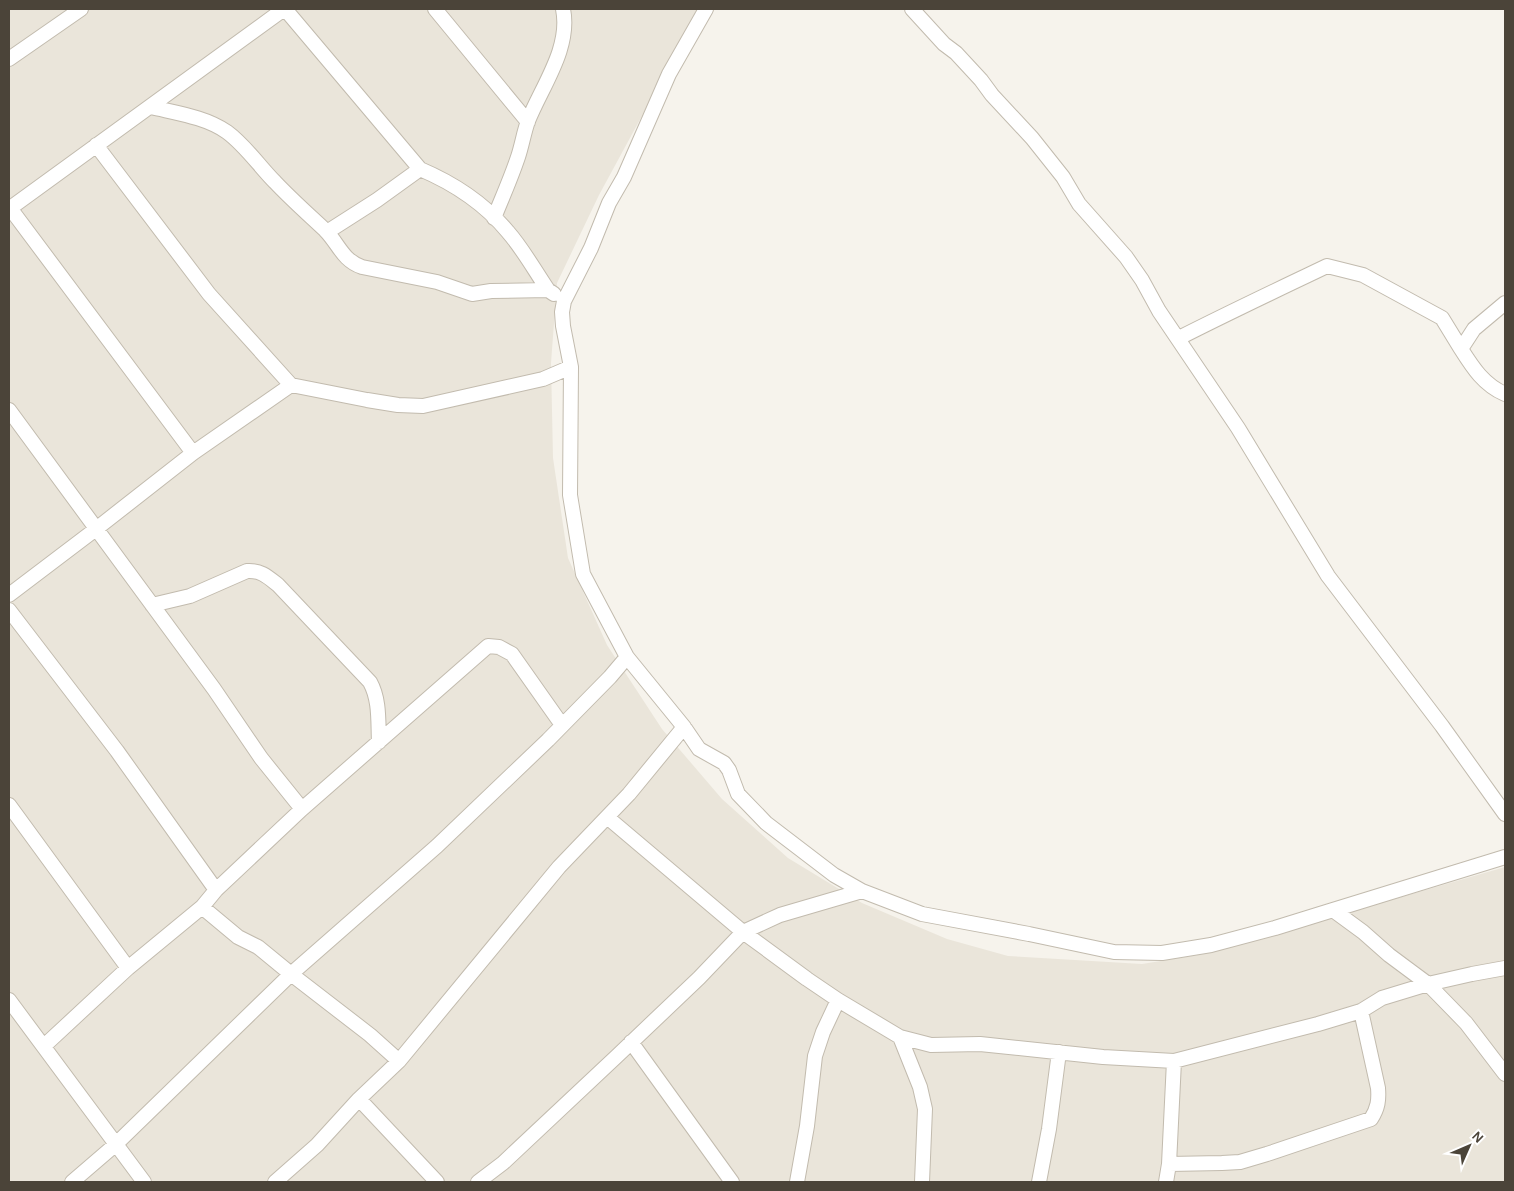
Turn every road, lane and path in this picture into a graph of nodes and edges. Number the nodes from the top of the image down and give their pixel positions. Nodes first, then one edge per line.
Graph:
1 (81, 9) edge
2 (284, 9) edge
3 (434, 9) edge
4 (563, 9) edge
5 (706, 9) edge
6 (912, 9) edge
7 (9, 59) edge
8 (151, 107) junction
9 (528, 122) junction
10 (96, 145) junction
11 (420, 169) junction
12 (9, 208) edge
13 (494, 218) junction
14 (327, 232) junction
15 (548, 290) junction
16 (564, 301) junction
17 (1505, 303) edge
18 (1178, 338) junction
19 (1461, 349) junction
20 (571, 367) junction
21 (292, 385) junction
22 (1505, 394) edge
23 (9, 410) edge
24 (192, 453) junction
25 (96, 529) junction
26 (9, 595) edge
27 (152, 604) junction
28 (9, 610) edge
29 (627, 657) junction
30 (562, 725) junction
31 (684, 727) junction
32 (379, 742) junction
33 (9, 805) edge
34 (302, 809) junction
35 (1505, 814) edge
36 (607, 817) junction
37 (1505, 857) edge
38 (216, 890) junction
39 (862, 891) junction
40 (202, 907) junction
41 (1334, 910) junction
42 (743, 932) junction
43 (128, 968) junction
44 (1505, 968) edge
45 (291, 974) junction
46 (1428, 984) junction
47 (9, 1000) edge
48 (838, 1000) junction
49 (1361, 1011) junction
50 (900, 1037) junction
51 (631, 1042) junction
52 (44, 1046) junction
53 (1059, 1052) junction
54 (399, 1061) junction
55 (1174, 1061) junction
56 (1505, 1074) edge
57 (359, 1099) junction
58 (115, 1144) junction
59 (1169, 1164) junction
60 (483, 1181) edge
61 (72, 1182) edge
62 (144, 1182) edge
63 (275, 1182) edge
64 (437, 1182) edge
65 (732, 1182) edge
66 (797, 1182) edge
67 (922, 1182) edge
68 (1039, 1182) edge
69 (1166, 1182) edge

1 - 7 street
2 - 8 street
2 - 11 street
3 - 9 street
4 - 9 street
5 - 16 street
6 - 18 street
8 - 10 street
8 - 14 street
9 - 13 street
10 - 12 street
10 - 21 street
11 - 13 street
11 - 14 street
12 - 24 street
13 - 15 street
14 - 15 street
15 - 16 street
16 - 20 street
17 - 19 street
18 - 19 street
18 - 35 street
19 - 22 street
20 - 21 street
20 - 29 street
21 - 24 street
23 - 25 street
24 - 25 street
25 - 26 street
25 - 27 street
27 - 32 street
27 - 34 street
28 - 38 street
29 - 30 street
29 - 31 street
30 - 32 street
30 - 45 street
31 - 36 street
31 - 39 street
32 - 34 street
33 - 43 street
34 - 38 street
36 - 42 street
36 - 54 street
37 - 41 street
38 - 40 street
39 - 41 street
39 - 42 street
40 - 43 street
40 - 45 street
41 - 46 street
42 - 48 street
42 - 51 street
43 - 52 street
44 - 46 street
45 - 54 street
45 - 58 street
46 - 49 street
46 - 56 street
47 - 52 street
48 - 50 street
48 - 66 street
49 - 55 street
49 - 59 street
50 - 53 street
50 - 67 street
51 - 60 street
51 - 65 street
52 - 58 street
53 - 55 street
53 - 68 street
54 - 57 street
55 - 59 street
57 - 63 street
57 - 64 street
58 - 61 street
58 - 62 street
59 - 69 street

